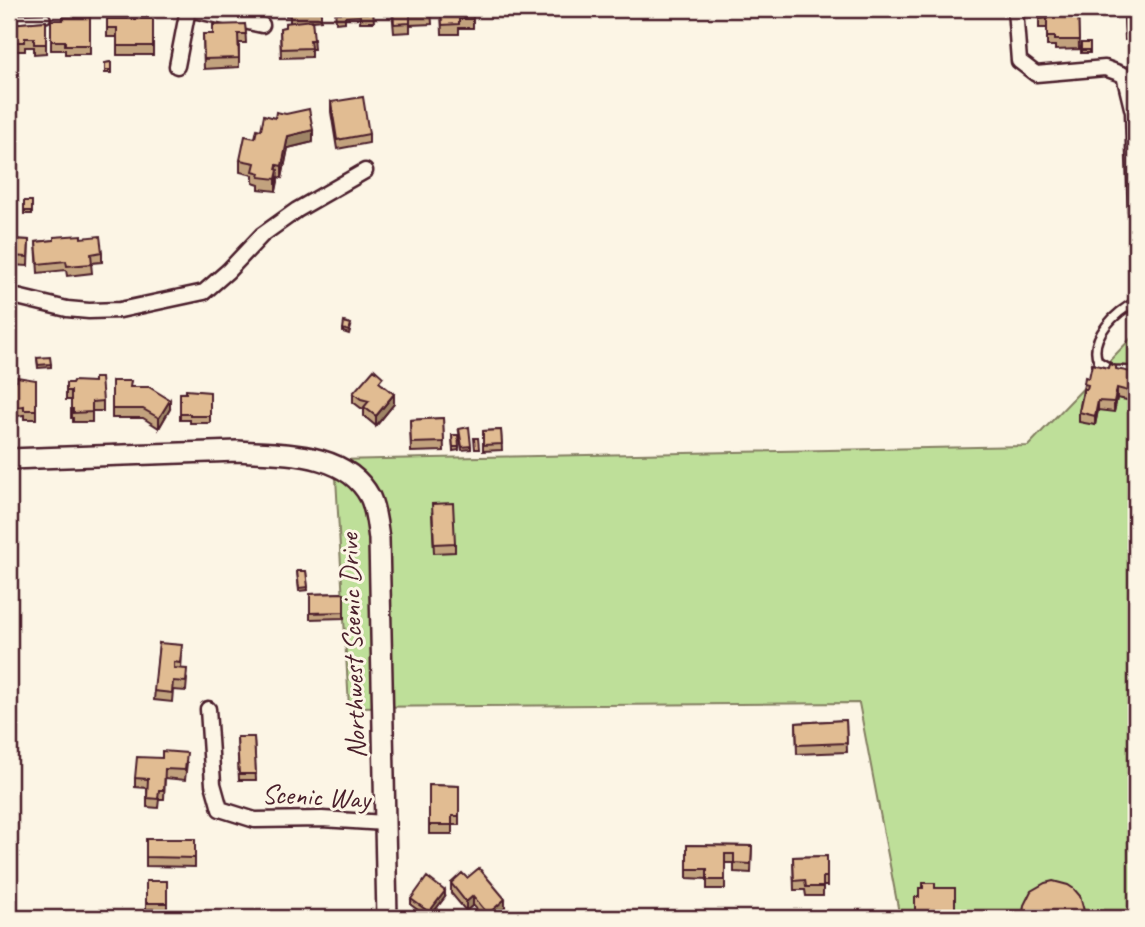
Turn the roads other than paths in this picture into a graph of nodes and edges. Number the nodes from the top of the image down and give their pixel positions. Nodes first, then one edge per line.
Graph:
1 (188, 9) edge
2 (1016, 9) edge
3 (9, 19) edge
4 (46, 19) edge
5 (262, 25) dead end
6 (177, 66) dead end
7 (365, 171) dead end
8 (1136, 211) edge
9 (9, 295) edge
10 (1136, 302) edge
11 (1136, 371) edge
12 (9, 459) edge
13 (208, 709) dead end
14 (385, 823) junction
15 (387, 918) edge

1 - 5 street
1 - 6 street
2 - 8 street
3 - 4 lane
7 - 9 street
10 - 11 lane
12 - 14 street, Northwest Scenic Drive
13 - 14 street, Scenic Way
14 - 15 street, Northwest Scenic Drive

